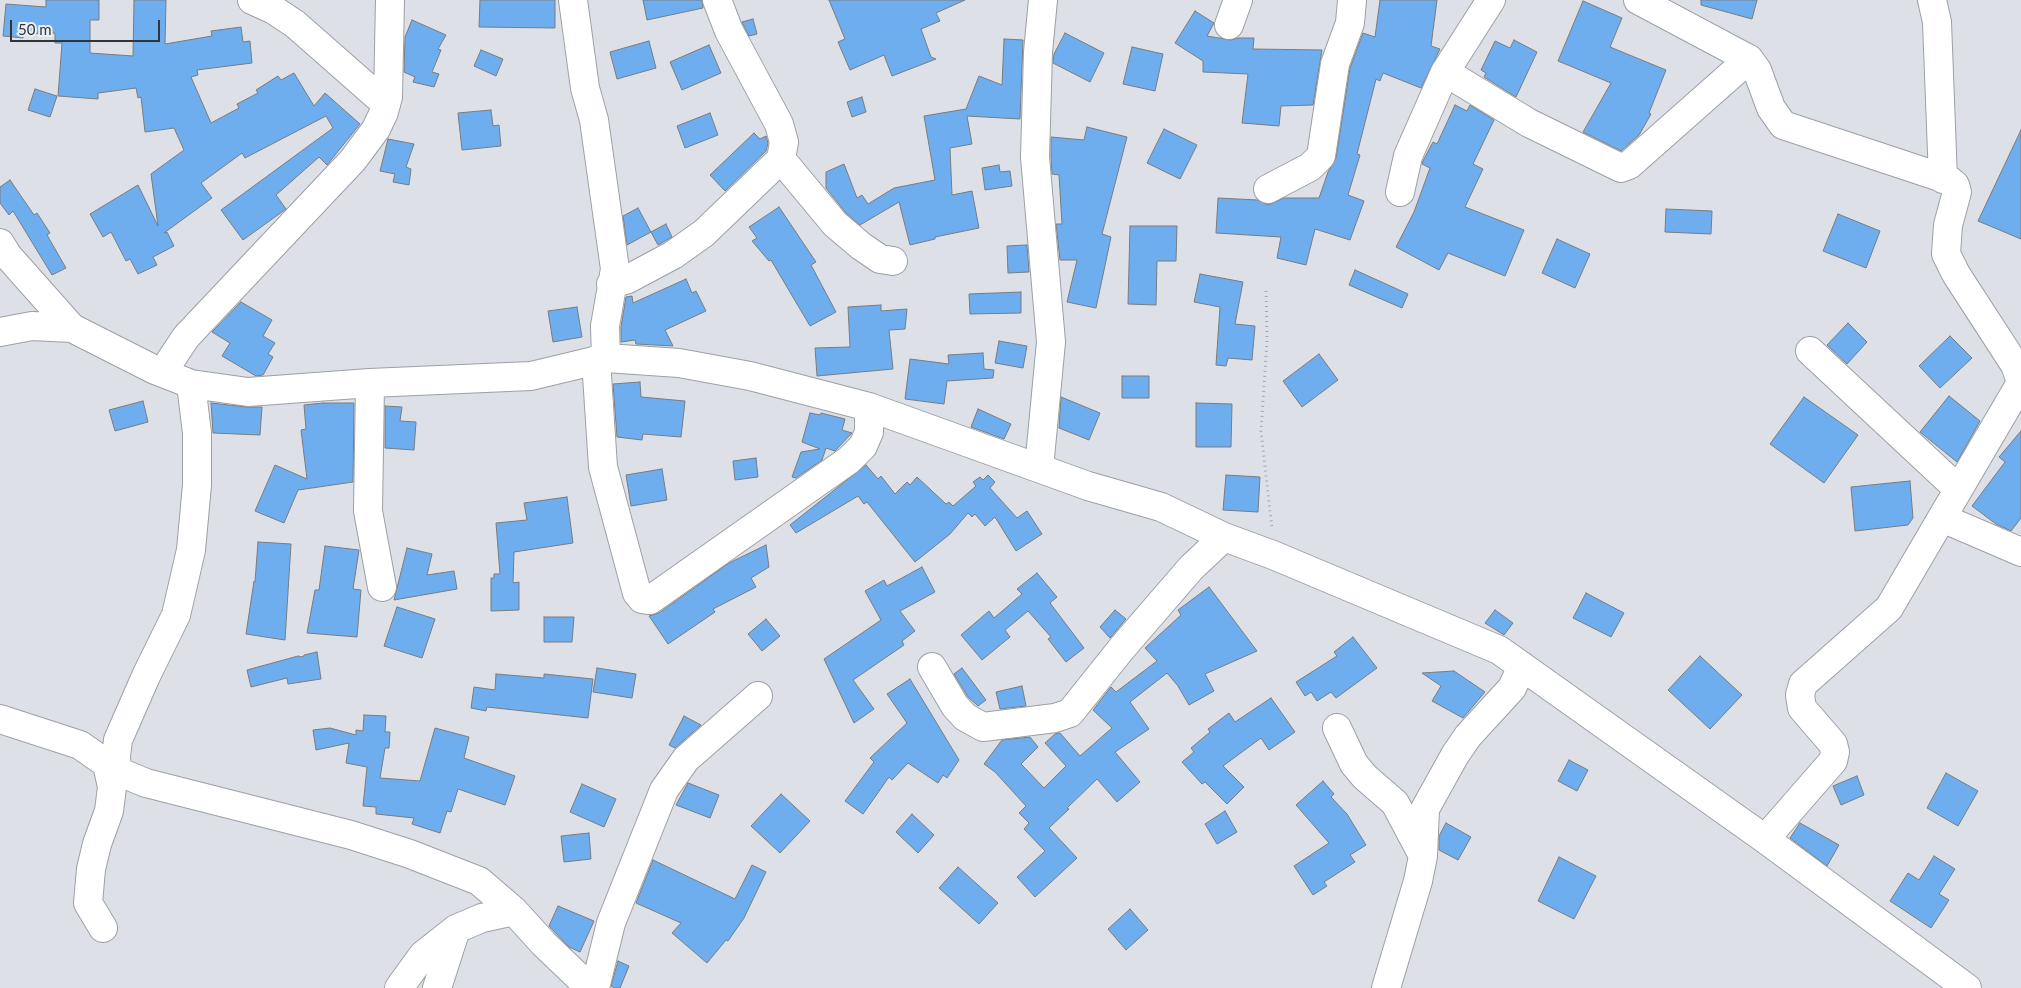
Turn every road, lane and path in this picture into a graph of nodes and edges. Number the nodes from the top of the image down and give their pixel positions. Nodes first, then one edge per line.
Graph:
1 (252, 0) edge
2 (390, 0) edge
3 (573, 0) edge
4 (717, 0) edge
5 (1043, 0) edge
6 (1238, 0) edge
7 (1352, 0) edge
8 (1491, 0) edge
9 (1638, 0) edge
10 (1932, 0) edge
11 (1664, 8) edge
12 (1230, 25) dead end
13 (1749, 59) junction
14 (1446, 72) junction
15 (386, 104) junction
16 (781, 159) junction
17 (1944, 179) junction
18 (1268, 189) dead end
19 (1400, 192) dead end
20 (3, 258) edge
21 (893, 260) dead end
22 (611, 284) junction
23 (1266, 291) dead end
24 (72, 328) junction
25 (0, 332) edge
26 (1810, 351) dead end
27 (601, 359) junction
28 (180, 379) junction
29 (370, 383) junction
30 (869, 408) junction
31 (1039, 468) junction
32 (1958, 489) junction
33 (1942, 518) junction
34 (1224, 537) junction
35 (2021, 552) edge
36 (1273, 555) junction
37 (382, 587) dead end
38 (1522, 666) junction
39 (932, 667) dead end
40 (758, 696) dead end
41 (0, 720) edge
42 (1337, 728) dead end
43 (112, 768) junction
44 (1765, 839) junction
45 (1423, 856) junction
46 (514, 911) junction
47 (102, 928) dead end
48 (456, 929) junction
49 (399, 988) edge
50 (437, 988) edge
51 (590, 988) edge
52 (595, 988) edge
53 (1386, 988) edge
54 (1967, 988) edge

1 - 15 street
2 - 15 street
3 - 22 street
4 - 16 street
5 - 31 street
6 - 12 street
7 - 18 street
8 - 14 street
9 - 11 street
10 - 17 street
11 - 13 street
13 - 14 street
13 - 17 street
14 - 19 street
15 - 28 street
16 - 21 street
16 - 22 street
17 - 32 street
20 - 24 street
22 - 27 street
23 - 36 path
24 - 25 street
24 - 28 street
26 - 32 street
27 - 29 street
27 - 30 street
27 - 30 street
28 - 29 street
28 - 43 street
29 - 37 street
30 - 31 street
31 - 34 street
32 - 33 street
33 - 35 street
33 - 44 street
34 - 36 street
34 - 39 street
36 - 38 street
38 - 44 street
38 - 45 street
40 - 52 street
41 - 43 street
42 - 45 street
43 - 46 street
43 - 47 street
44 - 54 street
45 - 53 street
46 - 48 street
46 - 51 street
48 - 49 street
48 - 50 street

